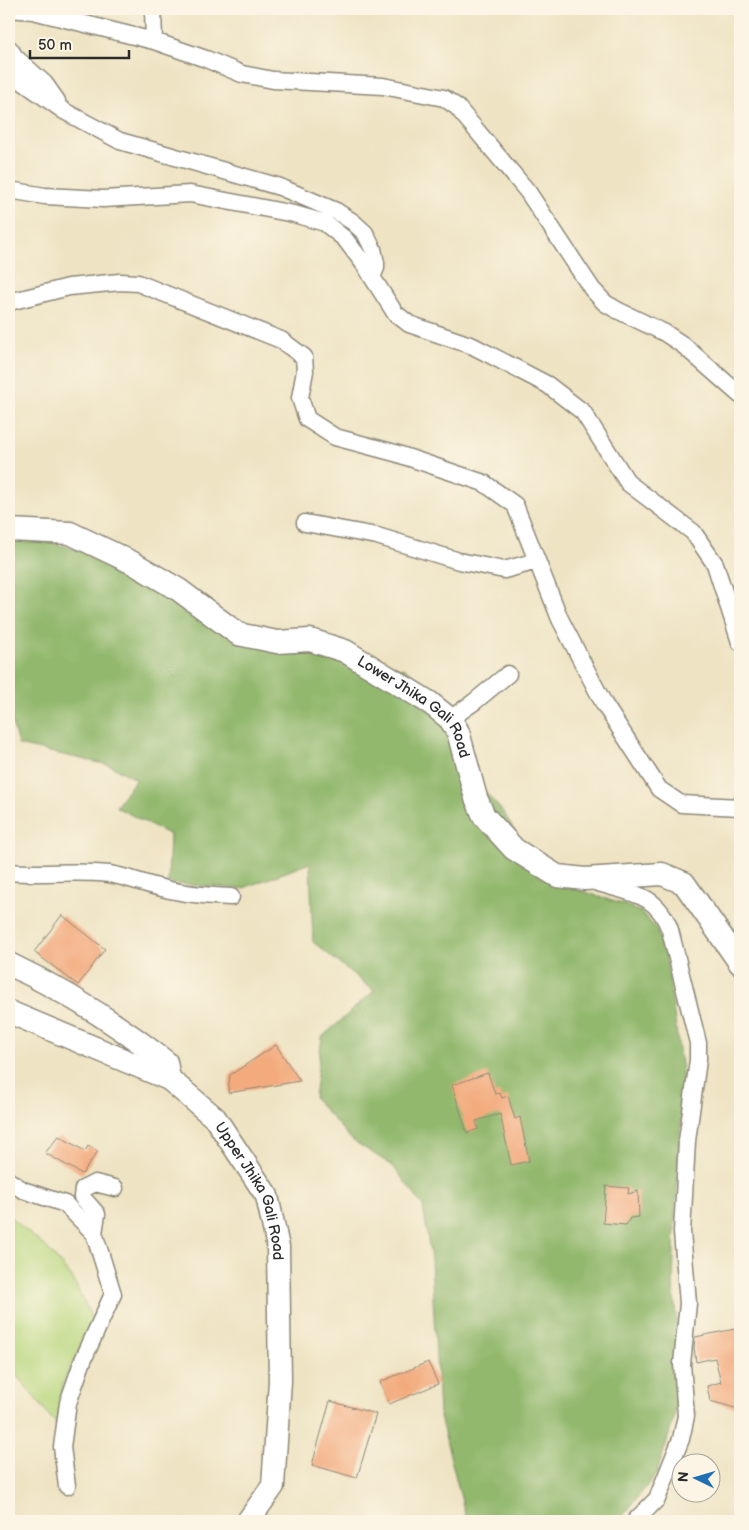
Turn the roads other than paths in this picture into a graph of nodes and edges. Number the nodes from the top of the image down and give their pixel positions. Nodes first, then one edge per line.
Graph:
1 (9, 9) edge
2 (153, 9) edge
3 (154, 42) junction
4 (9, 48) edge
5 (9, 72) edge
6 (64, 111) junction
7 (9, 190) edge
8 (372, 277) junction
9 (9, 302) edge
10 (740, 395) edge
11 (305, 523) dead end
12 (9, 530) edge
13 (537, 561) junction
14 (740, 642) edge
15 (508, 674) dead end
16 (450, 719) junction
17 (740, 807) edge
18 (9, 872) edge
19 (585, 879) junction
20 (231, 897) dead end
21 (740, 963) edge
22 (9, 964) edge
23 (9, 1012) edge
24 (169, 1079) junction
25 (9, 1181) edge
26 (115, 1188) dead end
27 (94, 1233) junction
28 (67, 1486) dead end
29 (248, 1521) edge
30 (635, 1521) edge

1 - 3 street
2 - 3 street
3 - 10 street
4 - 6 street
5 - 6 street
6 - 8 street
7 - 8 street
8 - 14 street
9 - 13 street
11 - 13 street
12 - 16 main road, Lower Jhika Gali Road
13 - 17 street
15 - 16 street
16 - 19 main road, Lower Jhika Gali Road
18 - 20 street
19 - 21 main road, Lower Jhika Gali Road
19 - 30 street
22 - 24 main road, Upper Jhika Gali Road
23 - 24 main road
24 - 29 main road, Upper Jhika Gali Road
25 - 27 street
26 - 27 street
27 - 28 street

